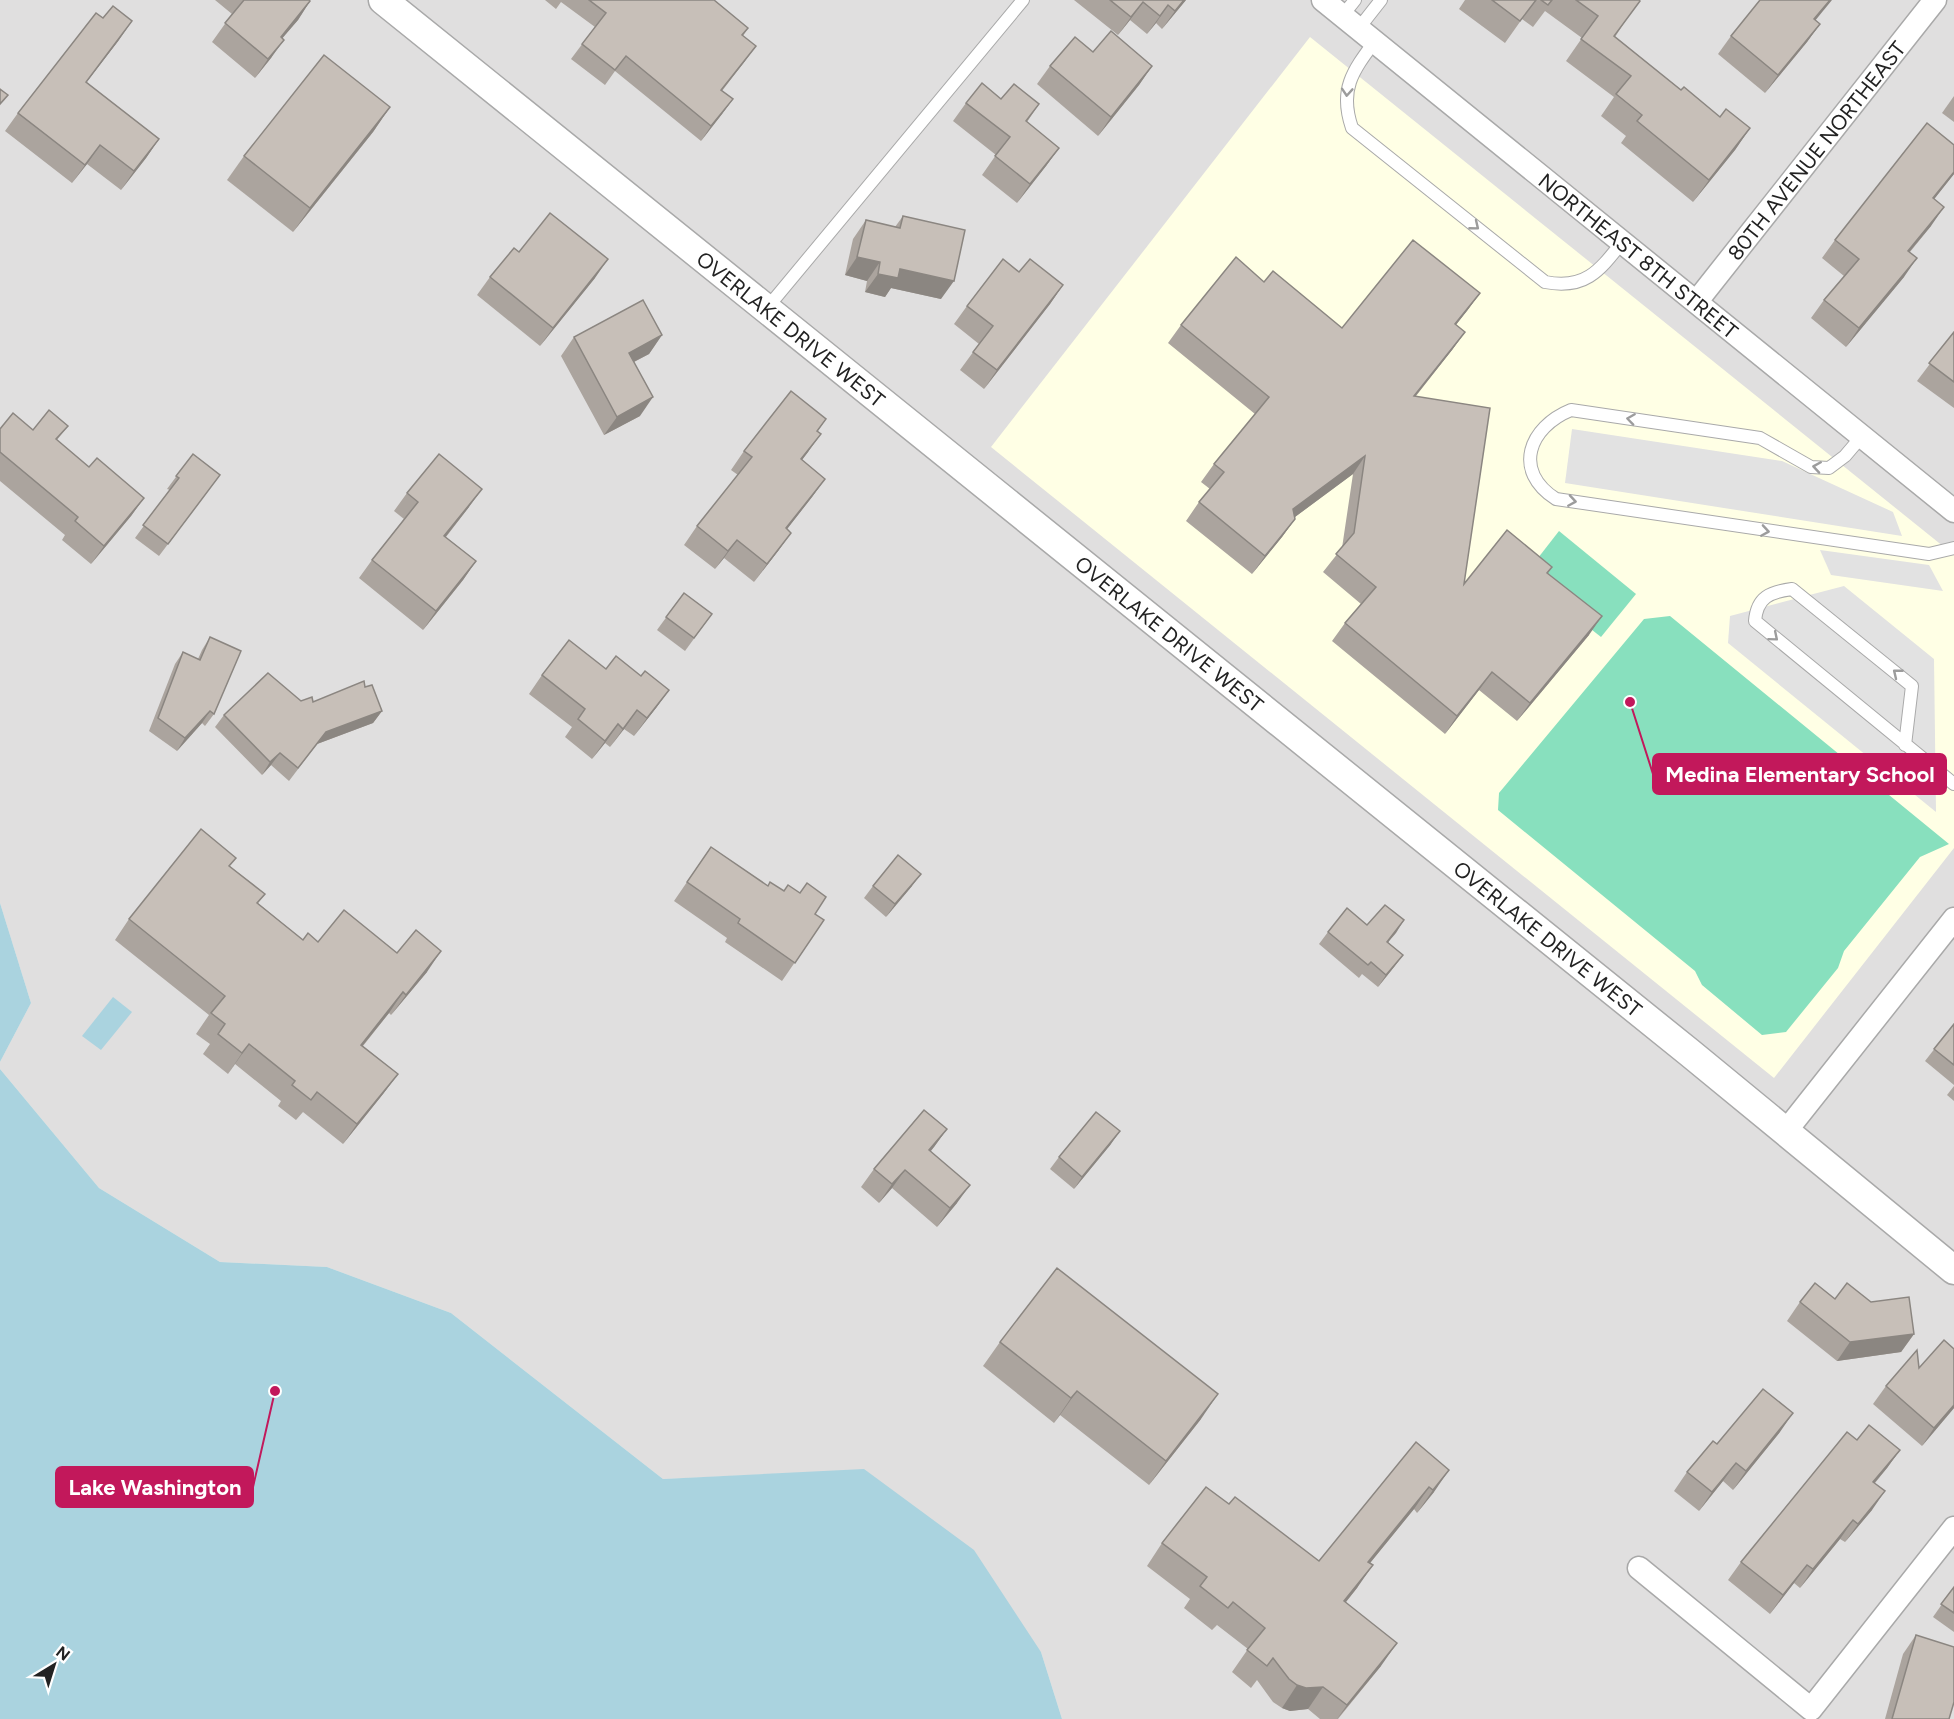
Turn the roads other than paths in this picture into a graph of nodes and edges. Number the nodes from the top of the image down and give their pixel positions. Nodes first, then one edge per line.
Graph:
1 (383, 0) edge
2 (1023, 0) edge
3 (1323, 0) edge
4 (1381, 0) edge
5 (1935, 0) edge
6 (1358, 21) edge
7 (1623, 241) junction
8 (1697, 301) junction
9 (767, 308) junction
10 (1862, 436) junction
11 (1954, 511) edge
12 (1954, 548) edge
13 (1905, 745) junction
14 (1954, 784) edge
15 (1954, 918) edge
16 (1786, 1131) junction
17 (1954, 1270) edge
18 (1954, 1528) edge
19 (1639, 1568) dead end

1 - 9 street, OVERLAKE DRIVE WEST
2 - 9 lane
3 - 6 street, NORTHEAST 8TH STREET
4 - 6 lane
5 - 8 street, 80TH AVENUE NORTHEAST
6 - 7 street, NORTHEAST 8TH STREET
6 -> 7 lane
7 - 8 street, NORTHEAST 8TH STREET
8 - 10 street, NORTHEAST 8TH STREET
9 - 16 street, OVERLAKE DRIVE WEST
10 - 11 street, NORTHEAST 8TH STREET
10 -> 12 lane
13 -> 13 lane
13 - 14 lane
15 - 16 street
16 - 17 street, OVERLAKE DRIVE WEST
18 - 19 street

